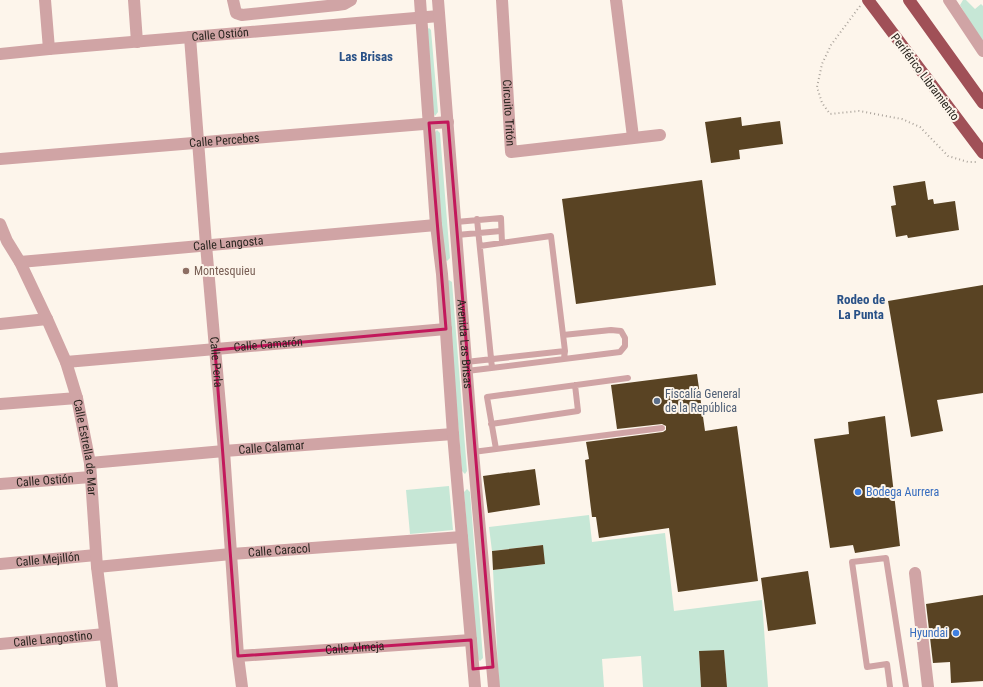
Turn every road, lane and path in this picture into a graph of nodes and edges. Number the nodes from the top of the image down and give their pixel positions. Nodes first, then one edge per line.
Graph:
1 (45, 0) edge
2 (134, 0) edge
3 (233, 0) edge
4 (351, 0) edge
5 (420, 0) edge
6 (438, 0) edge
7 (502, 0) edge
8 (616, 0) edge
9 (864, 0) edge
10 (868, 0) edge
11 (909, 0) edge
12 (949, 0) edge
13 (439, 16) junction
14 (422, 18) junction
15 (190, 37) junction
16 (137, 42) junction
17 (49, 48) junction
18 (983, 51) edge
19 (0, 54) edge
20 (983, 103) edge
21 (448, 122) junction
22 (429, 123) junction
23 (967, 132) junction
24 (660, 134) dead end
25 (633, 138) junction
26 (198, 142) junction
27 (983, 149) edge
28 (983, 153) edge
29 (0, 159) edge
30 (983, 163) edge
31 (477, 219) junction
32 (456, 222) junction
33 (0, 224) edge
34 (436, 225) junction
35 (501, 231) junction
36 (479, 233) junction
37 (456, 235) junction
38 (4, 242) edge
39 (502, 243) junction
40 (206, 245) junction
41 (480, 246) junction
42 (20, 262) junction
43 (459, 273) junction
44 (442, 274) junction
45 (48, 319) junction
46 (0, 324) edge
47 (446, 329) junction
48 (563, 335) junction
49 (215, 350) junction
50 (565, 351) junction
51 (540, 353) junction
52 (516, 357) junction
53 (564, 358) junction
54 (491, 359) junction
55 (66, 362) junction
56 (541, 362) junction
57 (516, 365) junction
58 (467, 366) junction
59 (492, 368) junction
60 (628, 378) dead end
61 (576, 385) junction
62 (77, 398) junction
63 (0, 404) edge
64 (491, 424) junction
65 (662, 428) dead end
66 (453, 434) junction
67 (496, 449) junction
68 (224, 451) junction
69 (473, 452) junction
70 (90, 463) junction
71 (91, 477) junction
72 (0, 484) edge
73 (462, 537) junction
74 (231, 554) junction
75 (96, 555) junction
76 (0, 564) edge
77 (97, 567) junction
78 (915, 573) dead end
79 (105, 634) junction
80 (471, 640) junction
81 (0, 644) edge
82 (238, 656) junction
83 (493, 667) junction
84 (473, 669) junction
85 (112, 687) edge
86 (242, 687) edge
87 (475, 687) edge
88 (494, 687) edge
89 (890, 687) edge
90 (906, 687) edge
91 (928, 687) edge

1 - 17 street
2 - 16 street
3 - 4 street
5 - 14 street, Avenida Las Brisas
6 - 13 street, Avenida Las Brisas
7 - 25 street, Circuito Tritón
8 - 25 street
9 - 30 path
10 - 23 highway, Periférico Libramiento
11 - 20 highway
12 - 18 street
13 - 14 street, Calle Ostión
13 - 21 street, Avenida Las Brisas
14 - 15 street, Calle Ostión
14 - 22 street, Avenida Las Brisas
15 - 16 street, Calle Ostión
15 - 26 street, Calle Perla
16 - 17 street, Calle Ostión
17 - 19 street, Calle Ostión
21 - 22 street, Calle Percebes
21 - 32 street, Avenida Las Brisas
22 - 26 street, Calle Percebes
22 - 34 street, Avenida Las Brisas
23 - 27 highway
23 - 28 highway, Periférico Libramiento
24 - 25 street, Circuito Tritón
26 - 29 street, Calle Percebes
26 - 40 street, Calle Perla
31 - 32 lane
31 - 35 lane
31 - 36 lane
32 - 37 street, Avenida Las Brisas
33 - 38 street, Calle Estrella de Mar
34 - 40 street, Calle Langosta
34 - 44 street, Avenida Las Brisas
35 - 36 lane
35 - 39 lane
36 - 37 lane
36 - 41 lane
37 - 43 street, Avenida Las Brisas
38 - 42 street, Calle Estrella de Mar
39 - 41 lane
39 - 48 lane
40 - 42 street, Calle Langosta
40 - 49 street, Calle Perla
41 - 54 lane
42 - 45 street, Calle Estrella de Mar
43 - 44 street
43 - 58 street, Avenida Las Brisas
44 - 47 street, Avenida Las Brisas
45 - 46 street
45 - 55 street, Calle Estrella de Mar
47 - 49 street, Calle Camarón
47 - 66 street, Avenida Las Brisas
48 - 50 lane
48 - 53 lane
49 - 55 street, Calle Camarón
49 - 68 street, Calle Perla
50 - 51 lane
50 - 53 lane
51 - 52 lane
51 - 56 lane
52 - 54 lane
52 - 57 lane
53 - 56 lane
54 - 58 lane
54 - 59 lane
55 - 62 street, Calle Estrella de Mar
56 - 57 lane
57 - 59 lane
58 - 59 lane
58 - 69 street, Avenida Las Brisas
60 - 61 lane
61 - 64 lane
61 - 64 lane
62 - 63 street
62 - 70 street, Calle Estrella de Mar
64 - 67 lane
65 - 67 lane
66 - 68 street, Calle Calamar
66 - 73 street, Avenida Las Brisas
67 - 69 lane
68 - 70 street, Calle Calamar
68 - 74 street, Calle Perla
69 - 83 street, Avenida Las Brisas
70 - 71 street, Calle Estrella de Mar
71 - 72 street, Calle Ostión
71 - 75 street, Calle Estrella de Mar
73 - 74 street, Calle Caracol
73 - 80 street, Avenida Las Brisas
74 - 77 street, Calle Caracol
74 - 82 street, Calle Perla
75 - 76 street, Calle Mejillón
75 - 77 street, Calle Estrella de Mar
77 - 79 street, Calle Estrella de Mar
78 - 91 street
79 - 81 street, Calle Langostino
79 - 85 street, Calle Estrella de Mar
80 - 82 street, Calle Almeja
80 - 84 street, Avenida Las Brisas
82 - 86 street, Calle Perla
83 - 84 street
83 - 88 street, Avenida Las Brisas
84 - 87 street, Avenida Las Brisas
89 - 90 lane

